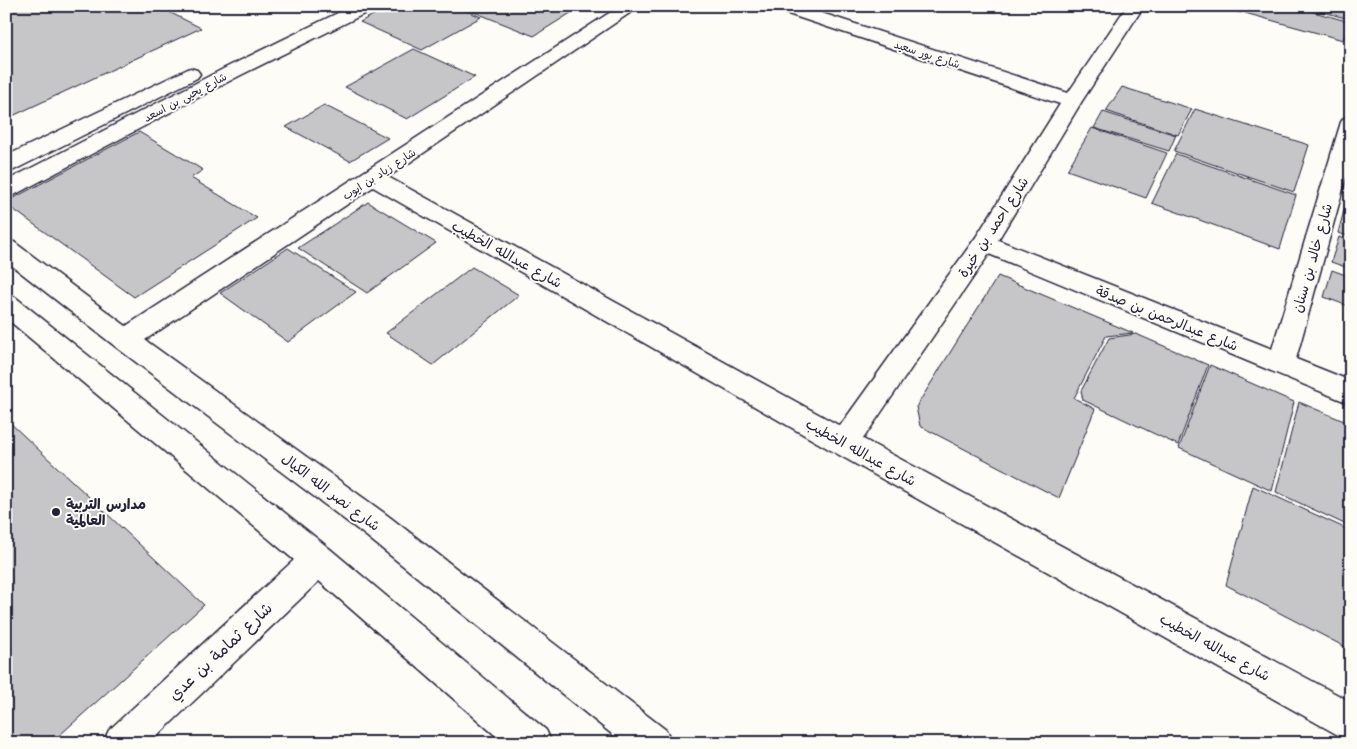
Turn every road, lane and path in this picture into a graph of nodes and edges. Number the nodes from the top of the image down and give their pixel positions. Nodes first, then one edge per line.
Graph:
1 (325, 6) edge
2 (366, 6) edge
3 (632, 6) edge
4 (782, 6) edge
5 (1136, 6) edge
6 (1072, 101) junction
7 (1351, 122) edge
8 (6, 164) edge
9 (373, 178) junction
10 (6, 190) edge
11 (984, 244) junction
12 (6, 248) edge
13 (6, 304) edge
14 (125, 340) junction
15 (1281, 365) junction
16 (1351, 393) edge
17 (844, 443) junction
18 (318, 560) junction
19 (1351, 722) edge
20 (122, 743) edge
21 (533, 743) edge
22 (652, 743) edge

1 - 8 street, شارع يحيى بن اسعد
2 - 10 street, شارع يحيى بن اسعد
3 - 9 street, شارع زياد بن ايوب
4 - 6 street, شارع بور سعيد
5 - 6 street, شارع احمد بن خيرة
6 - 11 street, شارع احمد بن خيرة
7 - 15 street, شارع خالد بن سنان
9 - 14 street, شارع زياد بن ايوب
9 - 17 street, شارع عبدالله الخطيب
11 - 15 street, شارع عبدالرحمن بن صدقة
11 - 17 street, شارع احمد بن خيرة
12 - 14 street, شارع نصر الله الكيال
13 - 18 street
14 - 22 street, شارع نصر الله الكيال
15 - 16 street, شارع عبدالرحمن بن صدقة
17 - 19 street, شارع عبدالله الخطيب
18 - 20 street, شارع ثمامة بن عدي
18 - 21 street

